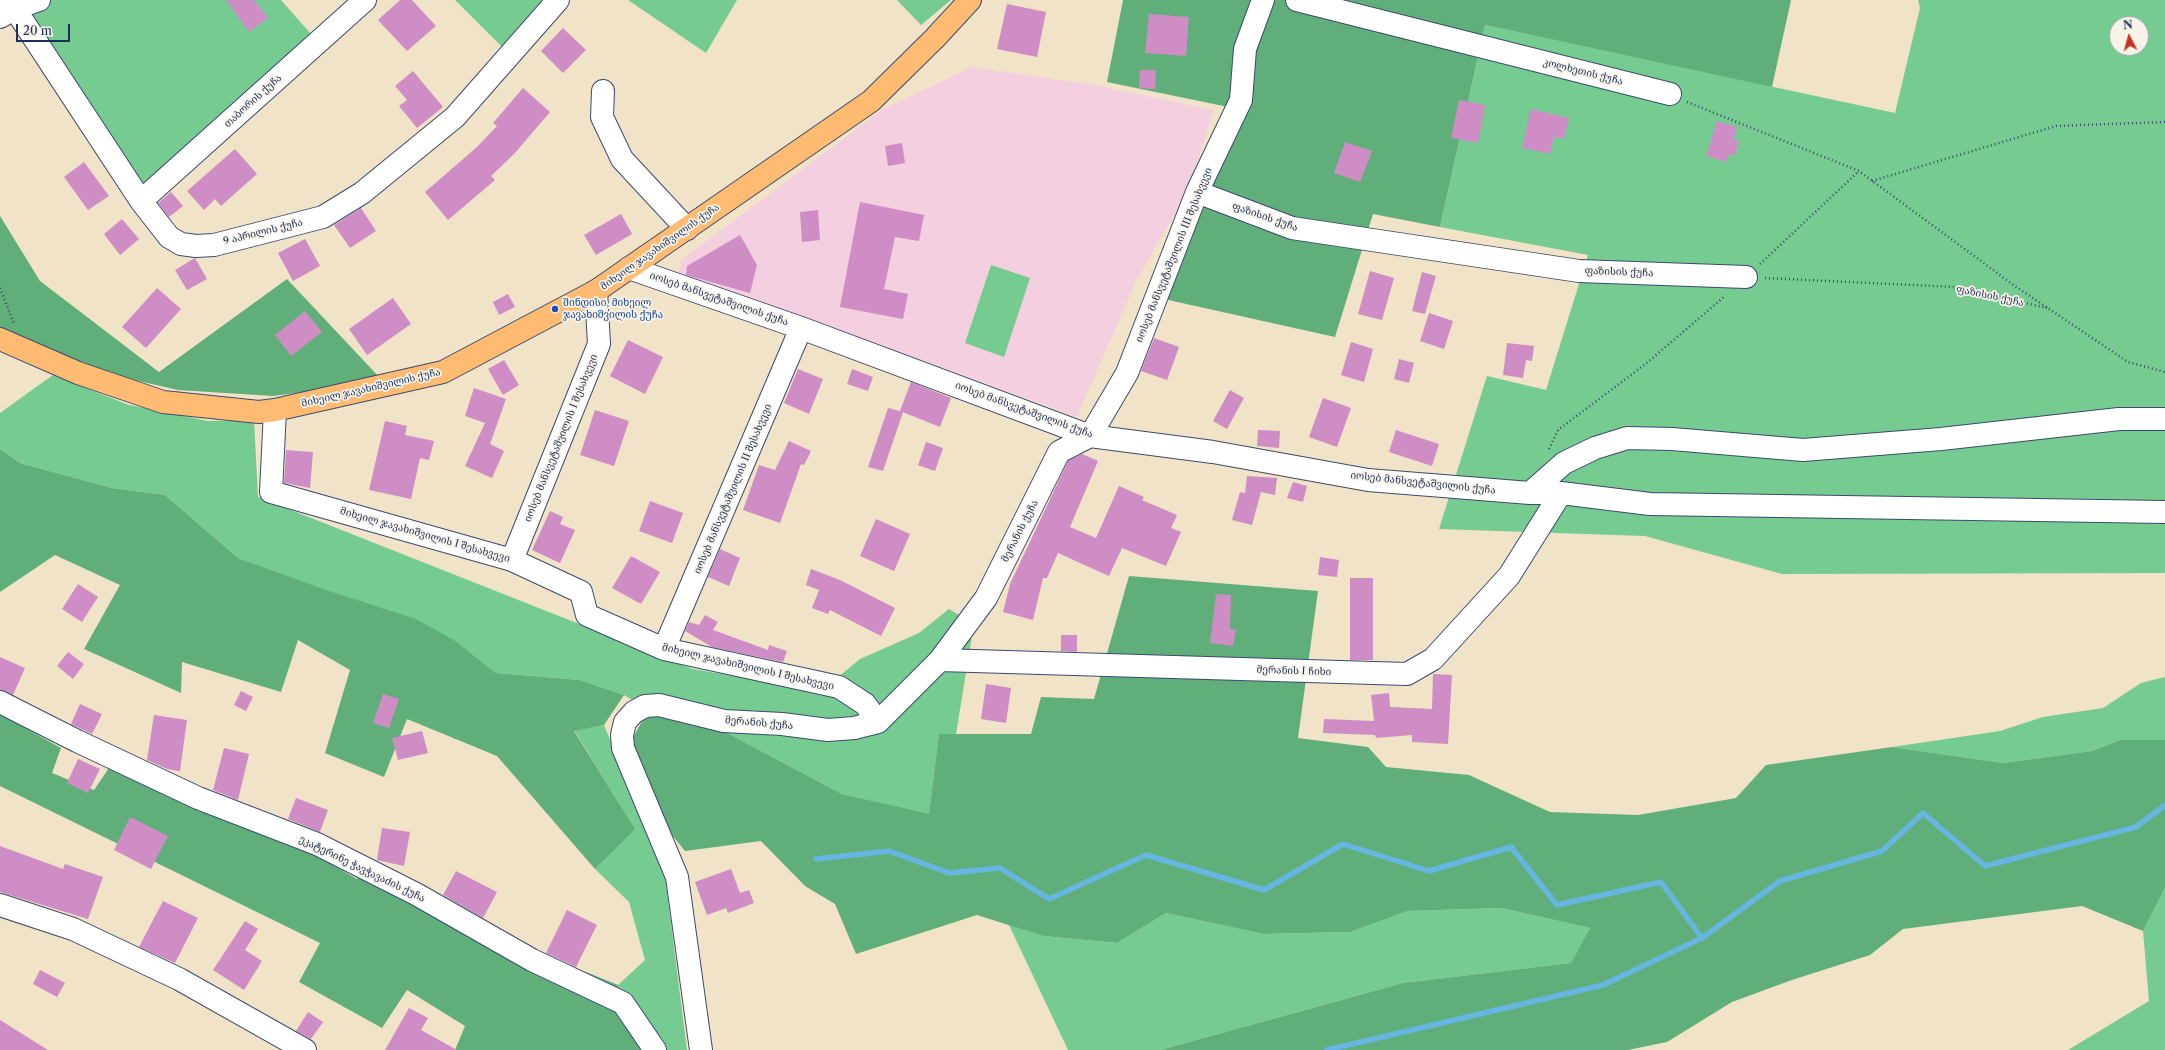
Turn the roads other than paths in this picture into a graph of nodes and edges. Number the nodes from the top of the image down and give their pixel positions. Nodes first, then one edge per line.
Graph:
1 (39, 0) edge
2 (365, 0) edge
3 (558, 0) edge
4 (970, 0) edge
5 (1262, 0) edge
6 (1297, 0) edge
7 (8, 8) edge
8 (603, 91) dead end
9 (1670, 94) road end
10 (1197, 192) junction
11 (141, 201) junction
12 (687, 229) junction
13 (629, 268) junction
14 (1746, 277) road end
15 (596, 291) junction
16 (802, 328) junction
17 (8, 342) edge
18 (275, 410) junction
19 (2165, 419) edge
20 (1090, 436) junction
21 (1530, 493) junction
22 (1561, 493) junction
23 (2165, 512) edge
24 (512, 560) junction
25 (664, 649) junction
26 (940, 660) junction
27 (0, 702) edge
28 (878, 722) junction
29 (0, 905) edge
30 (305, 1050) edge
31 (656, 1050) edge
32 (701, 1050) edge

1 - 7 street
2 - 11 street, თაბორის ქუჩა
3 - 11 street, 9 აპრილის ქუჩა
4 - 12 main road, მიხეილ ჯავახიშვილის ქუჩა
5 - 10 street, იოსებ მანსვეტაშვილის III შესახვევი
6 - 9 street, კოლხეთის ქუჩა
7 - 11 street, 9 აპრილის ქუჩა
8 - 12 street
10 - 14 street, ფაზისის ქუჩა
10 - 20 street, იოსებ მანსვეტაშვილის III შესახვევი
12 - 13 main road, მიხეილ ჯავახიშვილის ქუჩა
13 - 15 main road, მიხეილ ჯავახიშვილის ქუჩა
13 - 16 street, იოსებ მანსვეტაშვილის ქუჩა
15 - 18 main road, მიხეილ ჯავახიშვილის ქუჩა
15 - 24 street, იოსებ მანსვეტაშვილის I შესახვევი
16 - 20 street, იოსებ მანსვეტაშვილის ქუჩა
16 - 25 street, იოსებ მანსვეტაშვილის II შესახვევი
17 - 18 main road, მიხეილ ჯავახიშვილის ქუჩა
18 - 24 street, მიხეილ ჯავახიშვილის I შესახვევი
19 - 21 street
20 - 21 street, იოსებ მანსვეტაშვილის ქუჩა
20 - 26 street, მერანის ქუჩა
21 - 22 street, იოსებ მანსვეტაშვილის ქუჩა
22 - 23 street, იოსებ მანსვეტაშვილის ქუჩა
22 - 26 street, მერანის I ჩიხი
24 - 25 street, მიხეილ ჯავახიშვილის I შესახვევი
25 - 28 street, მიხეილ ჯავახიშვილის I შესახვევი
26 - 28 street, მერანის ქუჩა
27 - 31 street, ეკატერინე ჭავჭავაძის ქუჩა
28 - 32 street, მერანის ქუჩა
29 - 30 street

